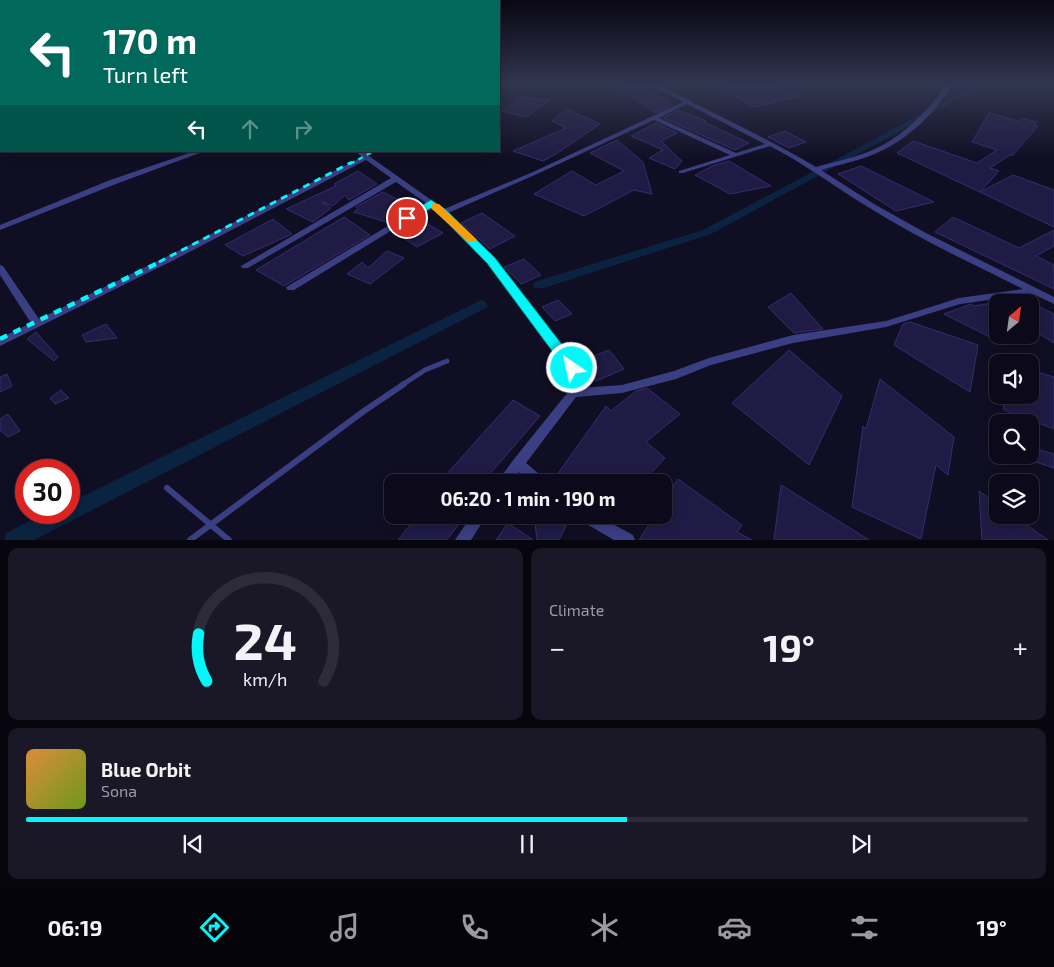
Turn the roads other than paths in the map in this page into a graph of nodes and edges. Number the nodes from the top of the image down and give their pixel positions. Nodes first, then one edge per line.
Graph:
1 (671, 110) edge
2 (704, 110) edge
3 (928, 110) edge
4 (654, 118) junction
5 (771, 144) junction
6 (199, 152) edge
7 (360, 152) edge
8 (736, 155) junction
9 (367, 157) junction
10 (815, 168) junction
11 (681, 172) dead end
12 (398, 178) junction
13 (431, 203) junction
14 (443, 212) junction
15 (0, 228) edge
16 (245, 266) dead end
17 (0, 268) edge
18 (291, 288) dead end
19 (1034, 292) junction
20 (1054, 301) edge
21 (37, 324) junction
22 (0, 342) edge
23 (447, 361) dead end
24 (573, 393) junction
25 (518, 463) junction
26 (510, 474) edge
27 (531, 474) edge
28 (167, 488) dead end
29 (210, 524) junction
30 (474, 524) edge
31 (599, 524) edge
32 (190, 540) edge
33 (229, 540) edge
34 (462, 540) edge
35 (628, 540) edge

1 - 4 street
2 - 5 street
3 - 10 street
4 - 8 street
4 - 14 street
5 - 8 street
5 - 10 street
6 - 15 street
7 - 9 street
8 - 11 street
9 - 12 street
9 - 21 street
10 - 19 street
12 - 13 street
12 - 16 street
13 - 14 street
13 - 18 street
14 - 24 street
17 - 21 street
19 - 20 street
19 - 24 street
21 - 22 street
23 - 29 lane
24 - 25 street
25 - 26 street
25 - 27 street
28 - 29 lane
29 - 32 lane
29 - 33 lane
30 - 34 street
31 - 35 street

